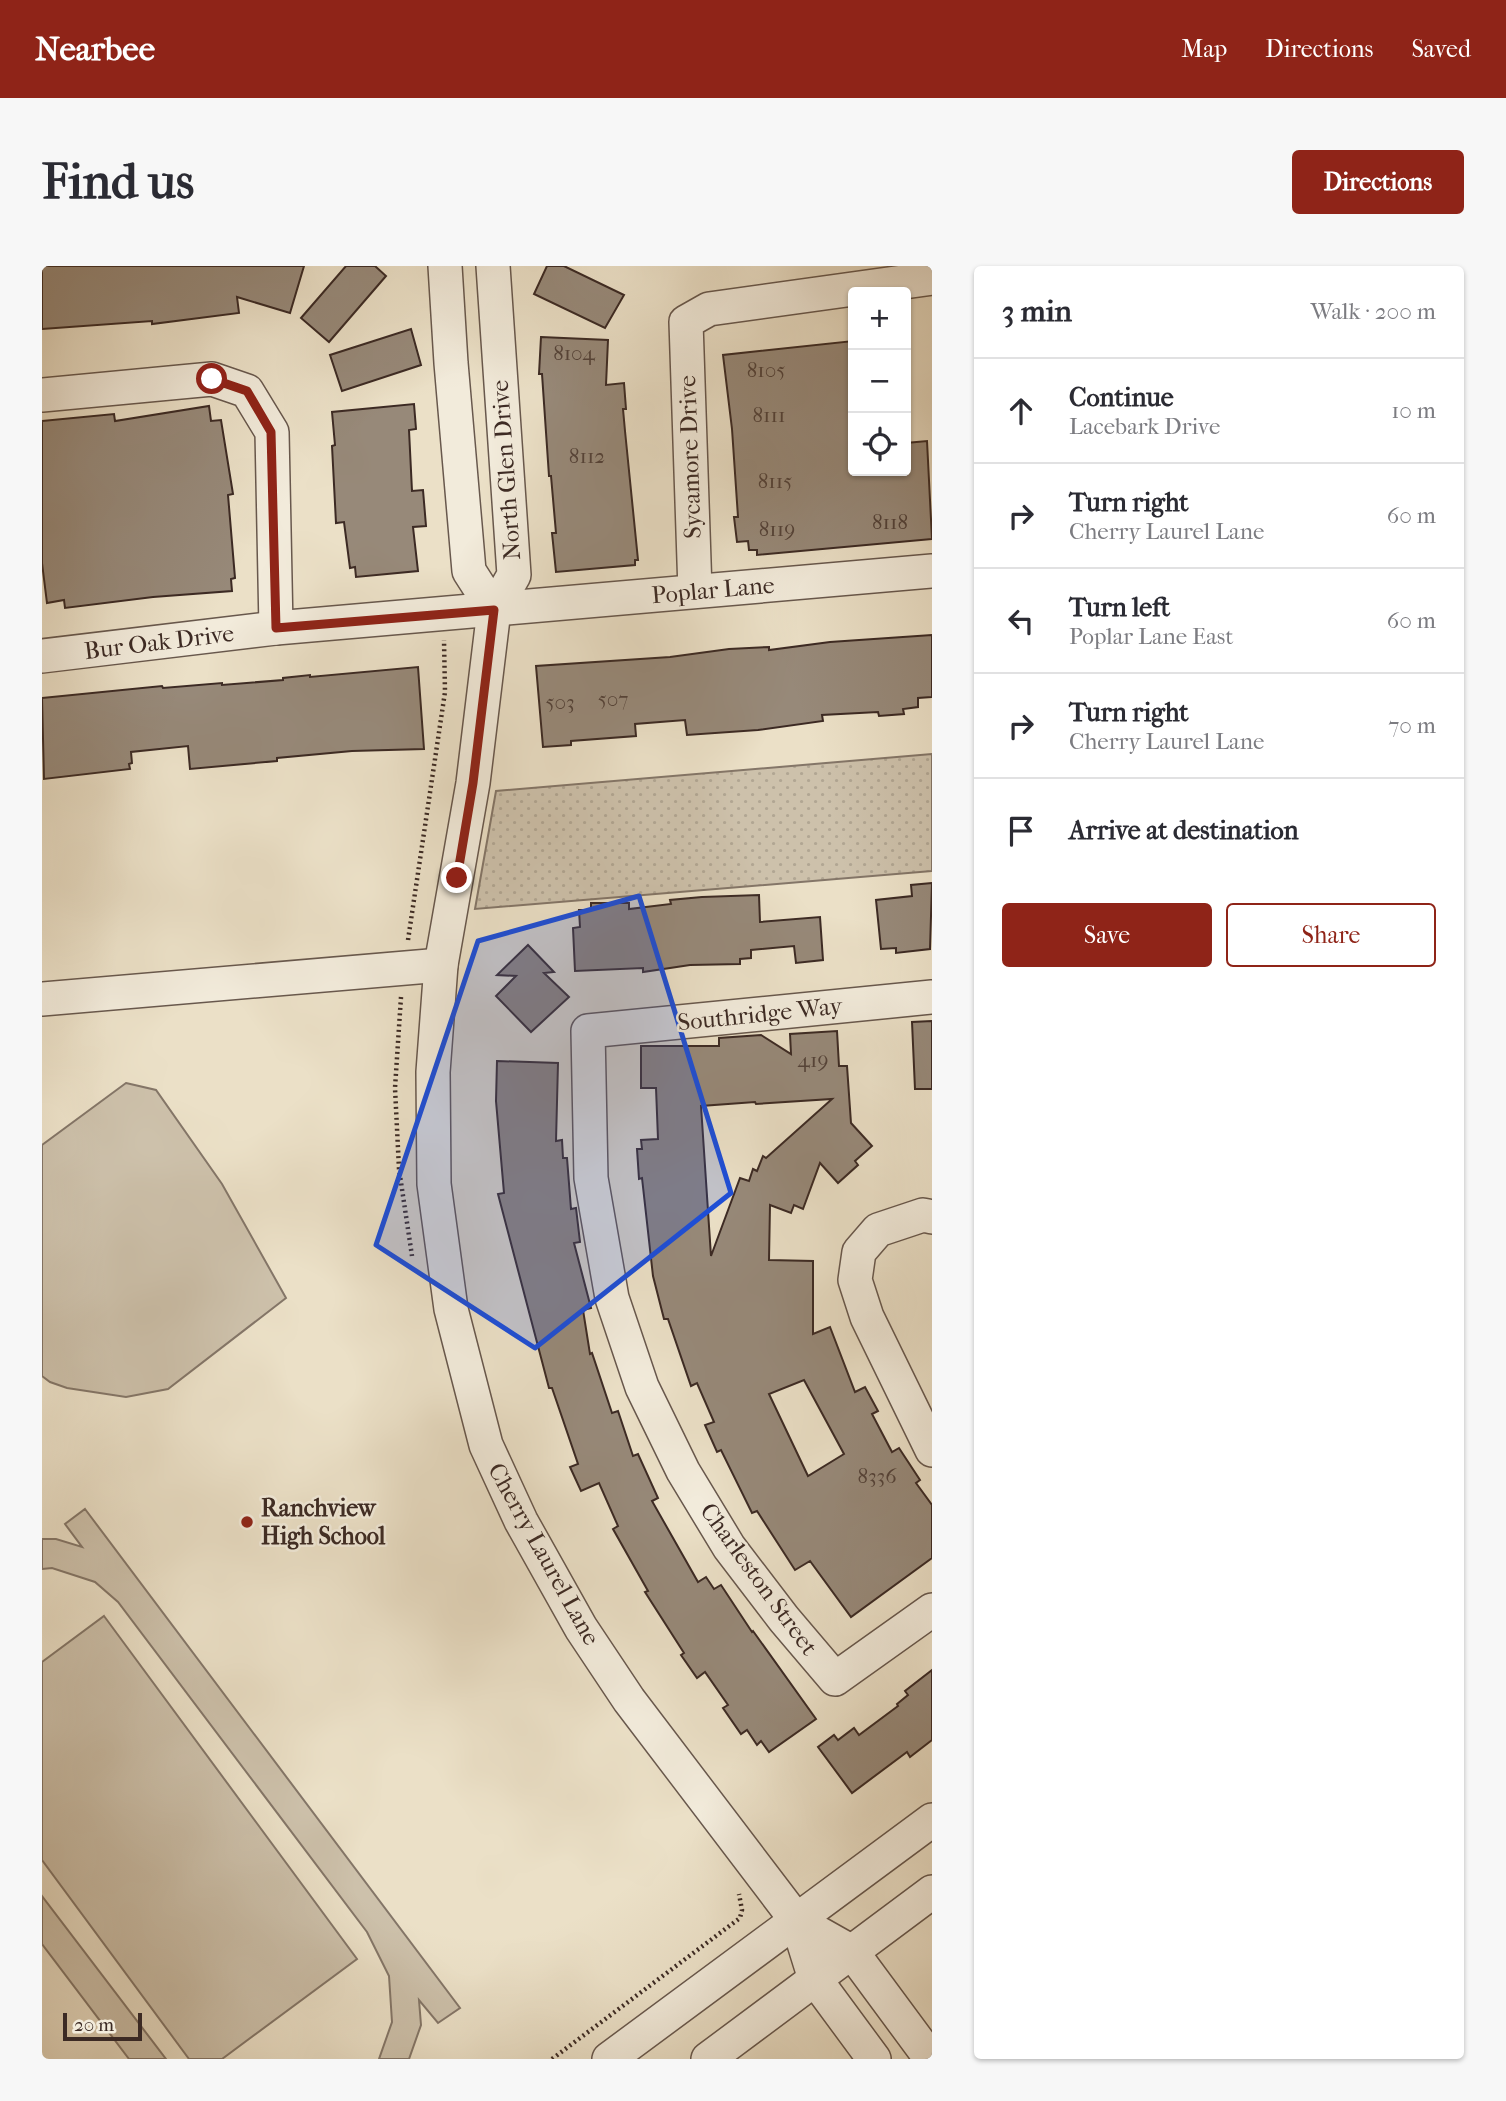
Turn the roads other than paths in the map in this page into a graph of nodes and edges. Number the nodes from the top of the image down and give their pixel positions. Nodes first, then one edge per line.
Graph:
1 (445, 266) edge
2 (493, 266) edge
3 (932, 278) edge
4 (42, 395) edge
5 (932, 571) edge
6 (695, 591) junction
7 (494, 610) junction
8 (443, 614) joint
9 (276, 628) junction
10 (42, 656) edge
11 (441, 965) junction
12 (932, 997) edge
13 (42, 999) edge
14 (588, 1031) joint
15 (932, 1217) edge
16 (932, 1450) edge
17 (932, 1610) edge
18 (932, 1820) edge
19 (932, 1892) edge
20 (797, 1921) junction
21 (852, 1952) junction
22 (816, 1979) junction
23 (920, 2055) edge
24 (610, 2059) edge
25 (708, 2059) edge
26 (874, 2059) edge

1 - 7 street, North Glen Drive
2 - 7 street, North Glen Drive
3 - 6 street, Sycamore Drive
4 - 9 street
5 - 6 street, Poplar Lane
6 - 7 street, Poplar Lane
7 - 8 street, Poplar Lane
7 - 11 street, Cherry Laurel Lane
8 - 9 street, Bur Oak Drive
9 - 10 street, Bur Oak Drive
11 - 13 street
11 - 20 street, Cherry Laurel Lane
12 - 14 street, Southridge Way
14 - 17 street, Charleston Street
15 - 16 street
18 - 20 street
19 - 21 street
20 - 21 street
20 - 22 street, Cherry Laurel Lane
20 - 24 street
21 - 22 street
21 - 23 street
22 - 25 street
22 - 26 street

